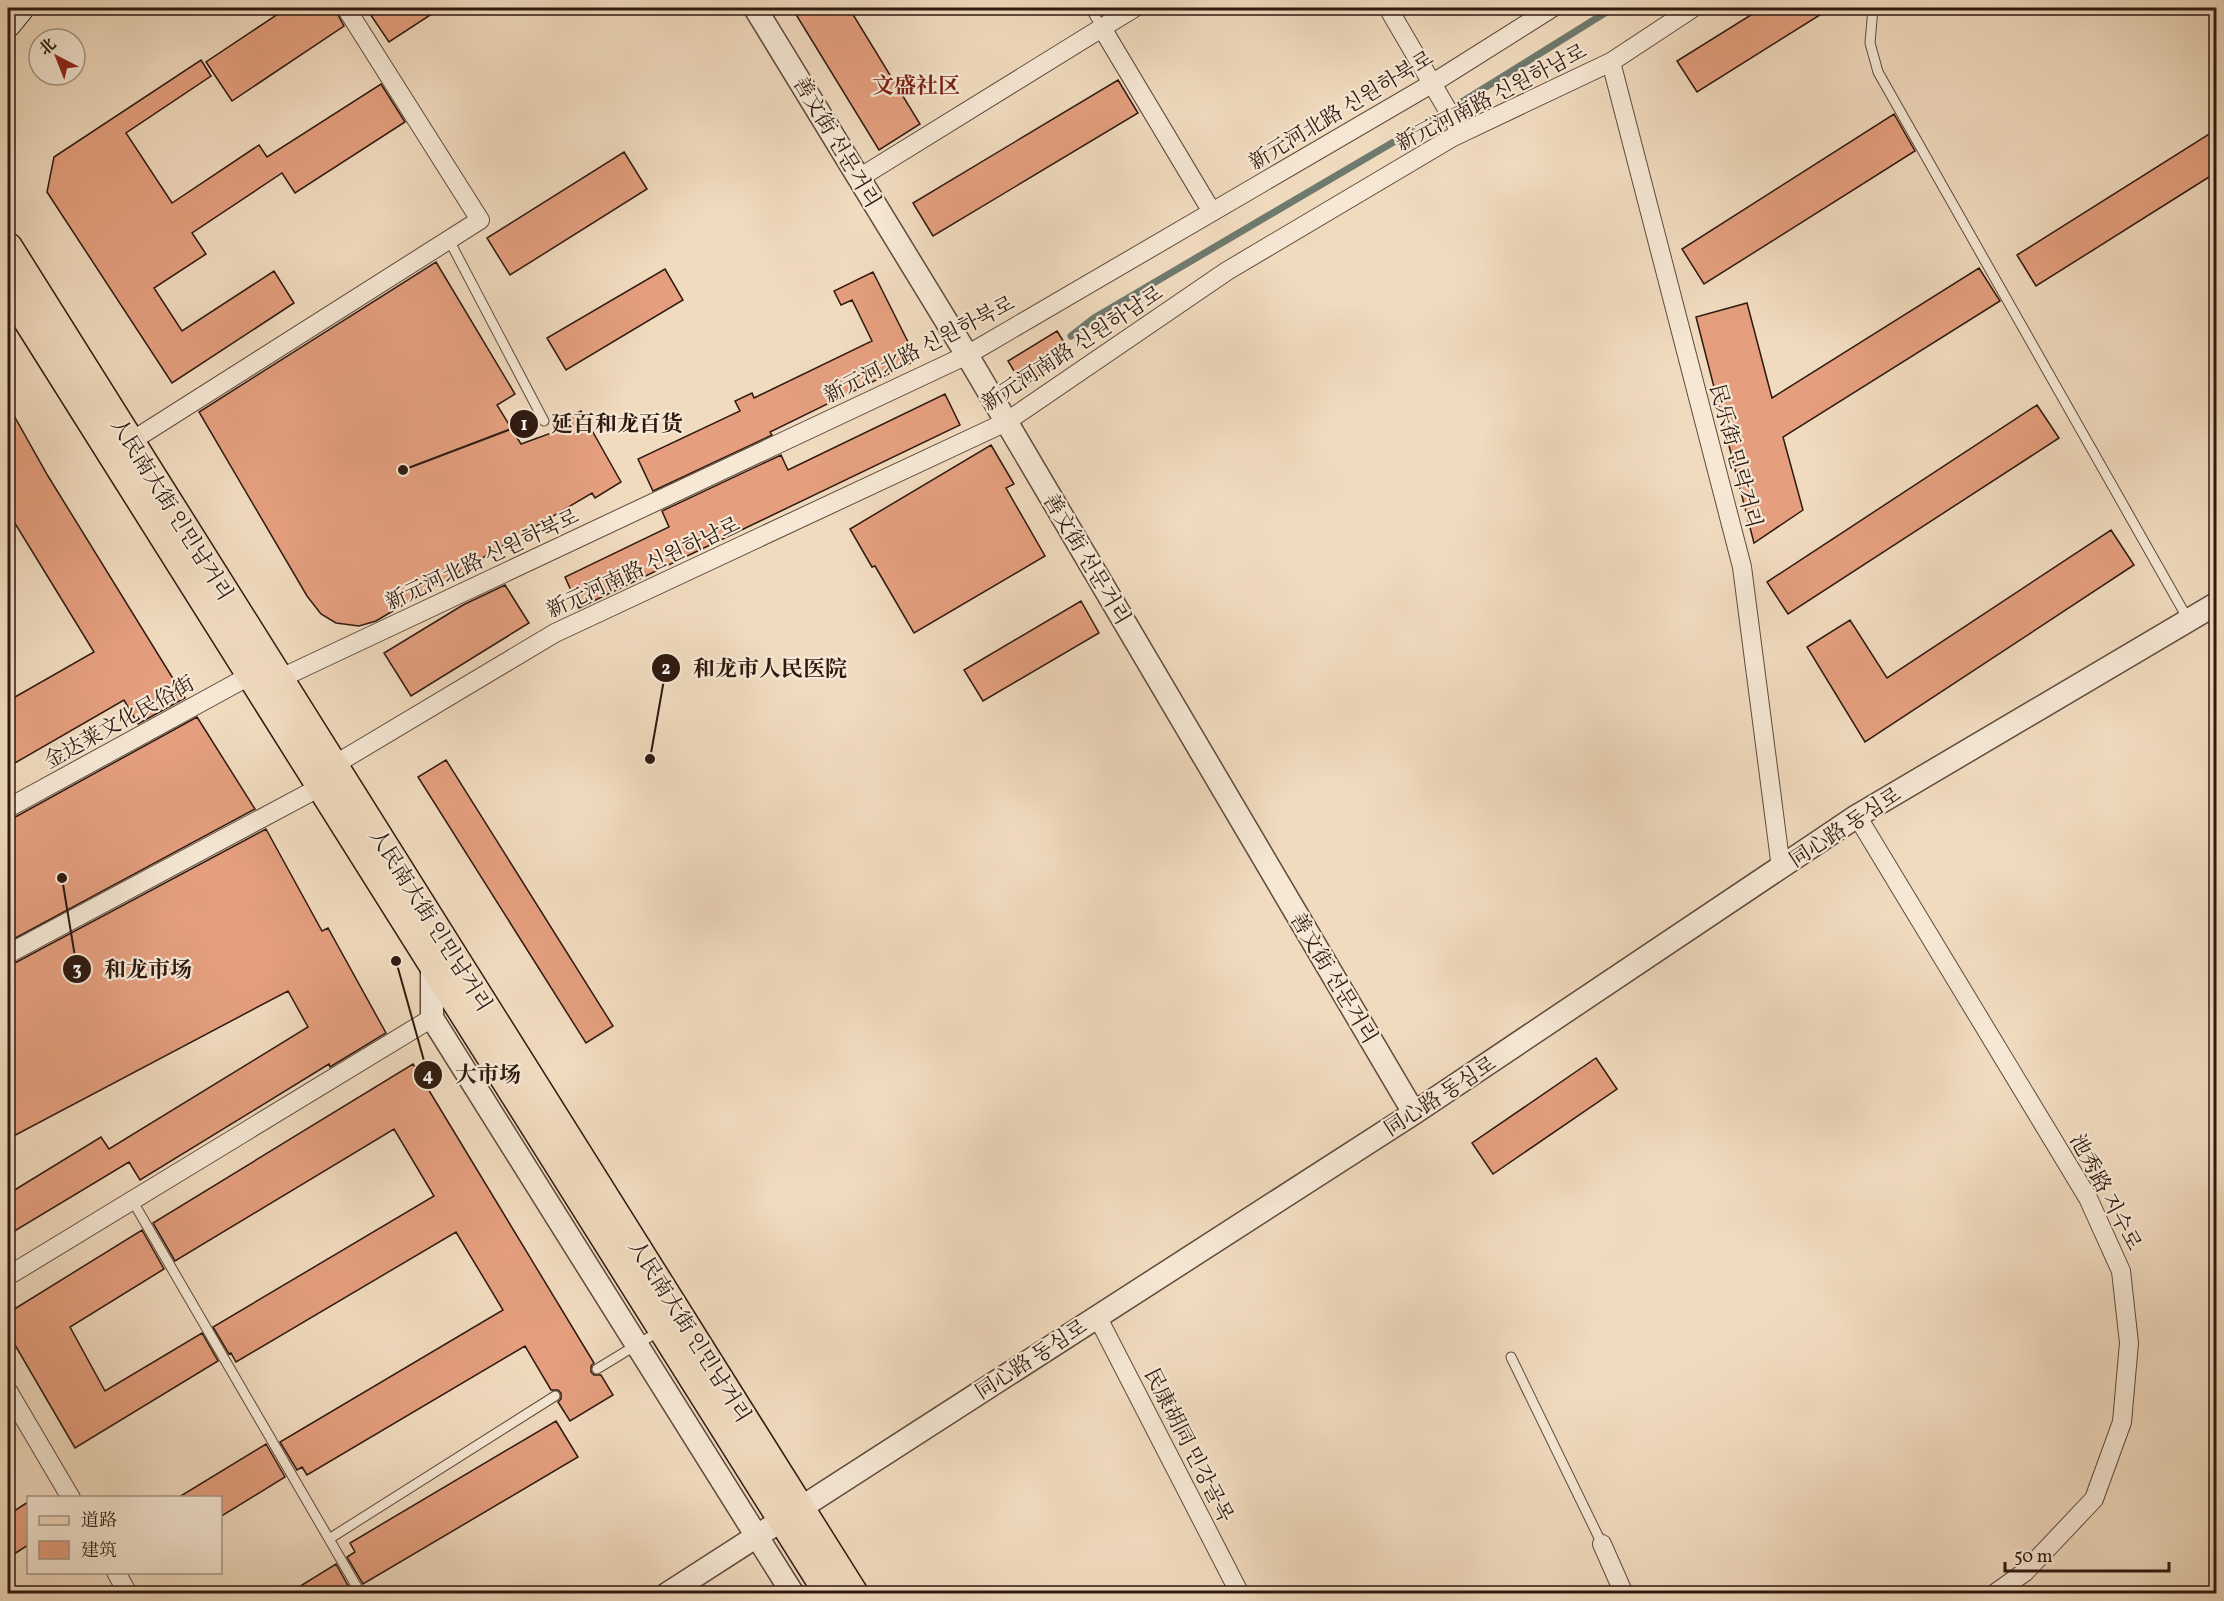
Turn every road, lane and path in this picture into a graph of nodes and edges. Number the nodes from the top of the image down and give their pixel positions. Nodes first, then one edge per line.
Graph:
1 (21, 8) edge
2 (346, 8) edge
3 (755, 8) edge
4 (1090, 8) edge
5 (1134, 8) edge
6 (1388, 8) edge
7 (1552, 8) edge
8 (1693, 8) edge
9 (1873, 8) edge
10 (8, 24) edge
11 (1102, 28) junction
12 (1611, 62) junction
13 (1437, 90) junction
14 (1458, 128) junction
15 (859, 178) junction
16 (1212, 212) junction
17 (449, 240) junction
18 (8, 247) edge
19 (8, 289) edge
20 (967, 355) junction
21 (544, 421) dead end
22 (1006, 422) junction
23 (130, 442) junction
24 (2217, 604) edge
25 (2190, 621) junction
26 (251, 675) junction
27 (279, 679) junction
28 (328, 776) junction
29 (8, 808) edge
30 (1857, 816) junction
31 (1781, 868) junction
32 (8, 954) edge
33 (432, 962) junction
34 (432, 1018) junction
35 (1414, 1113) junction
36 (132, 1200) junction
37 (8, 1276) edge
38 (1097, 1317) junction
39 (663, 1329) junction
40 (637, 1345) junction
41 (1511, 1357) dead end
42 (597, 1369) dead end
43 (8, 1391) edge
44 (555, 1396) dead end
45 (70, 1496) edge
46 (792, 1513) junction
47 (757, 1536) junction
48 (329, 1539) junction
49 (1602, 1544) joint
50 (117, 1574) edge
51 (128, 1593) edge
52 (360, 1593) edge
53 (667, 1593) edge
54 (793, 1593) edge
55 (829, 1593) edge
56 (854, 1593) edge
57 (1240, 1593) edge
58 (1624, 1593) edge
59 (1994, 1593) edge

1 - 10 main road
2 - 17 street
3 - 15 street, 善文街 선문거리
4 - 11 lane
5 - 11 street
6 - 13 street
7 - 13 street, 新元河北路 신원하북로
8 - 12 street, 新元河南路 신원하남로
9 - 25 lane
11 - 15 street
11 - 16 street
12 - 14 street, 新元河南路 신원하남로
12 - 31 street, 民乐街 민락거리
13 - 14 street
13 - 16 street, 新元河北路 신원하북로
14 - 22 street, 新元河南路 신원하남로
15 - 20 street, 善文街 선문거리
16 - 20 street, 新元河北路 신원하북로
17 - 21 lane
17 - 23 street
18 - 23 main road, 人民南大街 인민남거리
19 - 26 main road, 人民南大街 인민남거리
20 - 22 street, 善文街 선문거리
20 - 27 street, 新元河北路 신원하북로
22 - 28 street, 新元河南路 신원하남로
22 - 35 street, 善文街 선문거리
23 - 27 main road, 人民南大街 인민남거리
24 - 25 street, 同心路 동심로
25 - 30 street, 同心路 동심로
26 - 28 main road, 人民南大街 인민남거리
26 - 29 street, 金达莱文化民俗街
27 - 28 main road, 人民南大街 인민남거리
28 - 32 street, 新元河南路 신원하남로
28 - 33 main road, 人民南大街 인민남거리
28 - 46 main road, 人民南大街 인민남거리
30 - 31 street, 同心路 동심로
30 - 59 street, 池秀路 지수로
31 - 35 street, 同心路 동심로
33 - 34 street, 人民南大街 인민남거리
33 - 39 main road, 人民南大街 인민남거리
34 - 36 street
34 - 40 street
35 - 38 street, 同心路 동심로
36 - 37 street
36 - 48 lane
38 - 46 street, 同心路 동심로
38 - 57 street, 民康胡同 민강골목
39 - 40 lane
39 - 46 main road, 人民南大街 인민남거리
40 - 42 lane
40 - 47 street
41 - 49 lane
43 - 45 street
44 - 48 lane
46 - 47 street, 同心路 동심로
46 - 55 main road, 人民南大街 인민남거리
46 - 56 main road, 人民南大街 인민남거리
47 - 53 street, 同心路 동심로
47 - 54 street
48 - 52 lane
49 - 58 street
50 - 51 street

